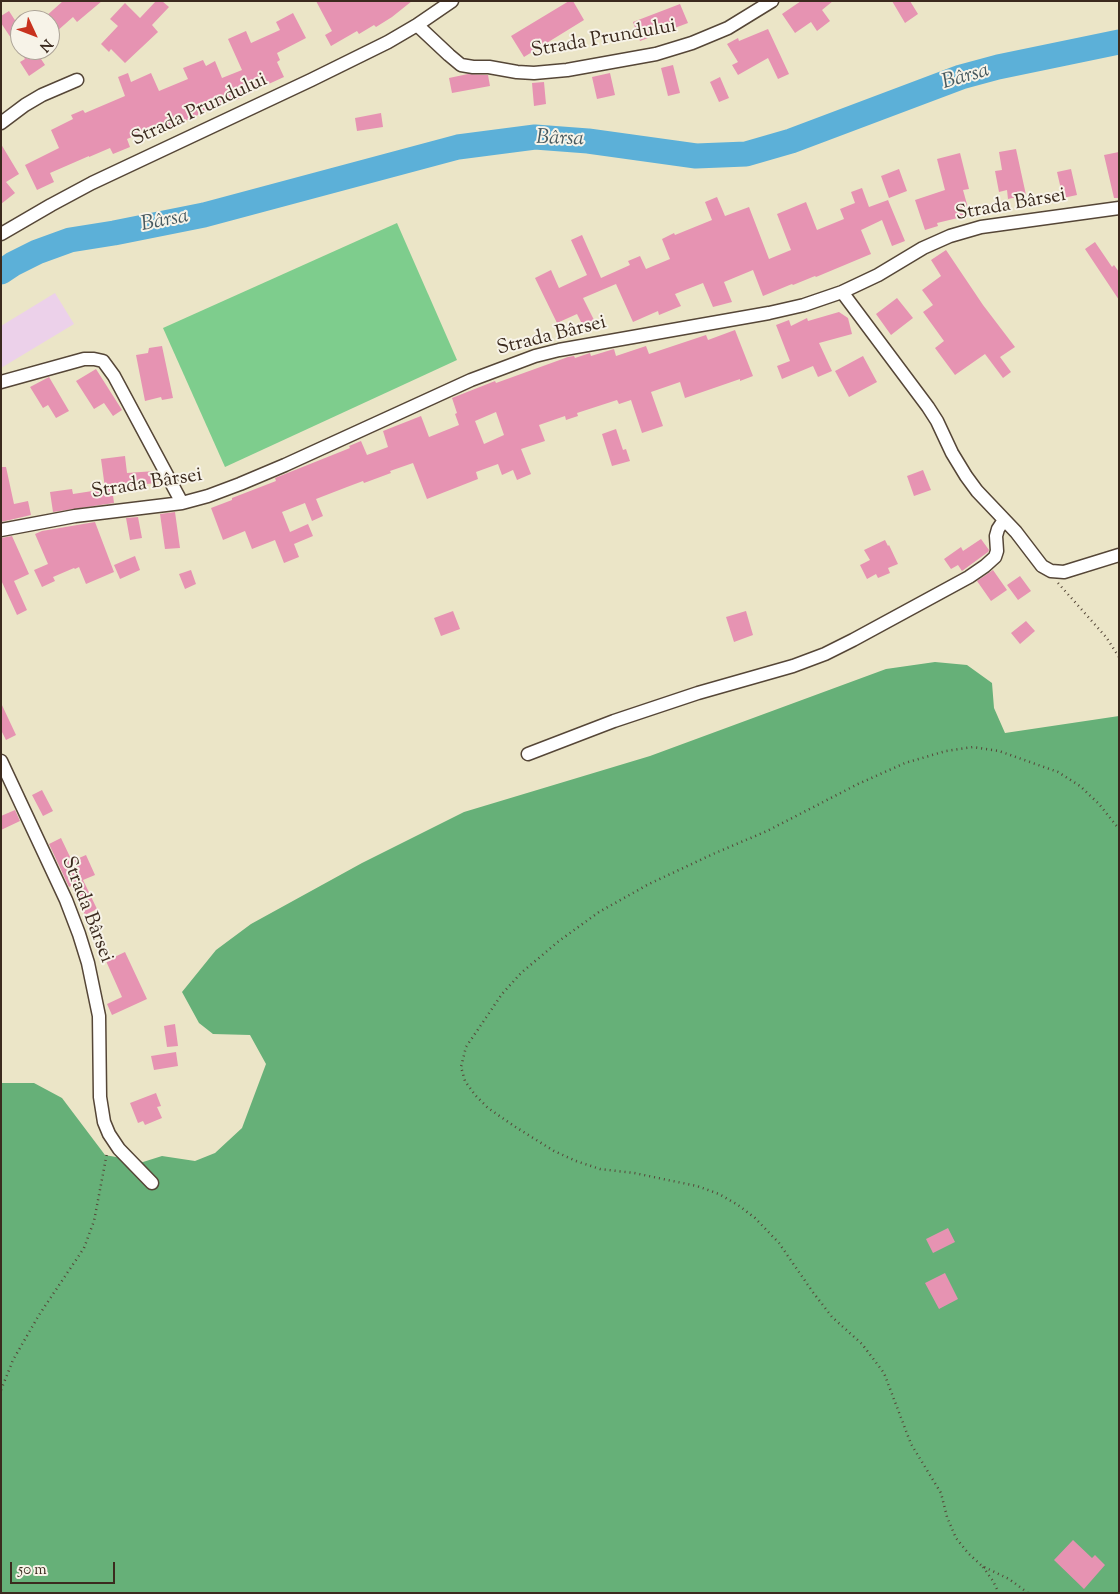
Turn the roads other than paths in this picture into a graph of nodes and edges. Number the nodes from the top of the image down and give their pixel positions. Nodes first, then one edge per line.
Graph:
1 (452, 1) edge
2 (772, 1) edge
3 (417, 25) junction
4 (77, 80) dead end
5 (1, 124) edge
6 (1119, 208) edge
7 (1, 234) edge
8 (842, 292) junction
9 (1, 382) edge
10 (182, 503) junction
11 (1004, 520) junction
12 (1, 530) edge
13 (1119, 555) edge
14 (528, 754) dead end
15 (1, 761) edge
16 (152, 1183) dead end

1 - 3 street, Strada Prundului
2 - 3 street, Strada Prundului
3 - 7 street, Strada Prundului
4 - 5 street
6 - 8 street, Strada Bârsei
8 - 10 street, Strada Bârsei
8 - 11 street
9 - 10 street
10 - 12 street, Strada Bârsei
11 - 13 street
11 - 14 street
15 - 16 street, Strada Bârsei

